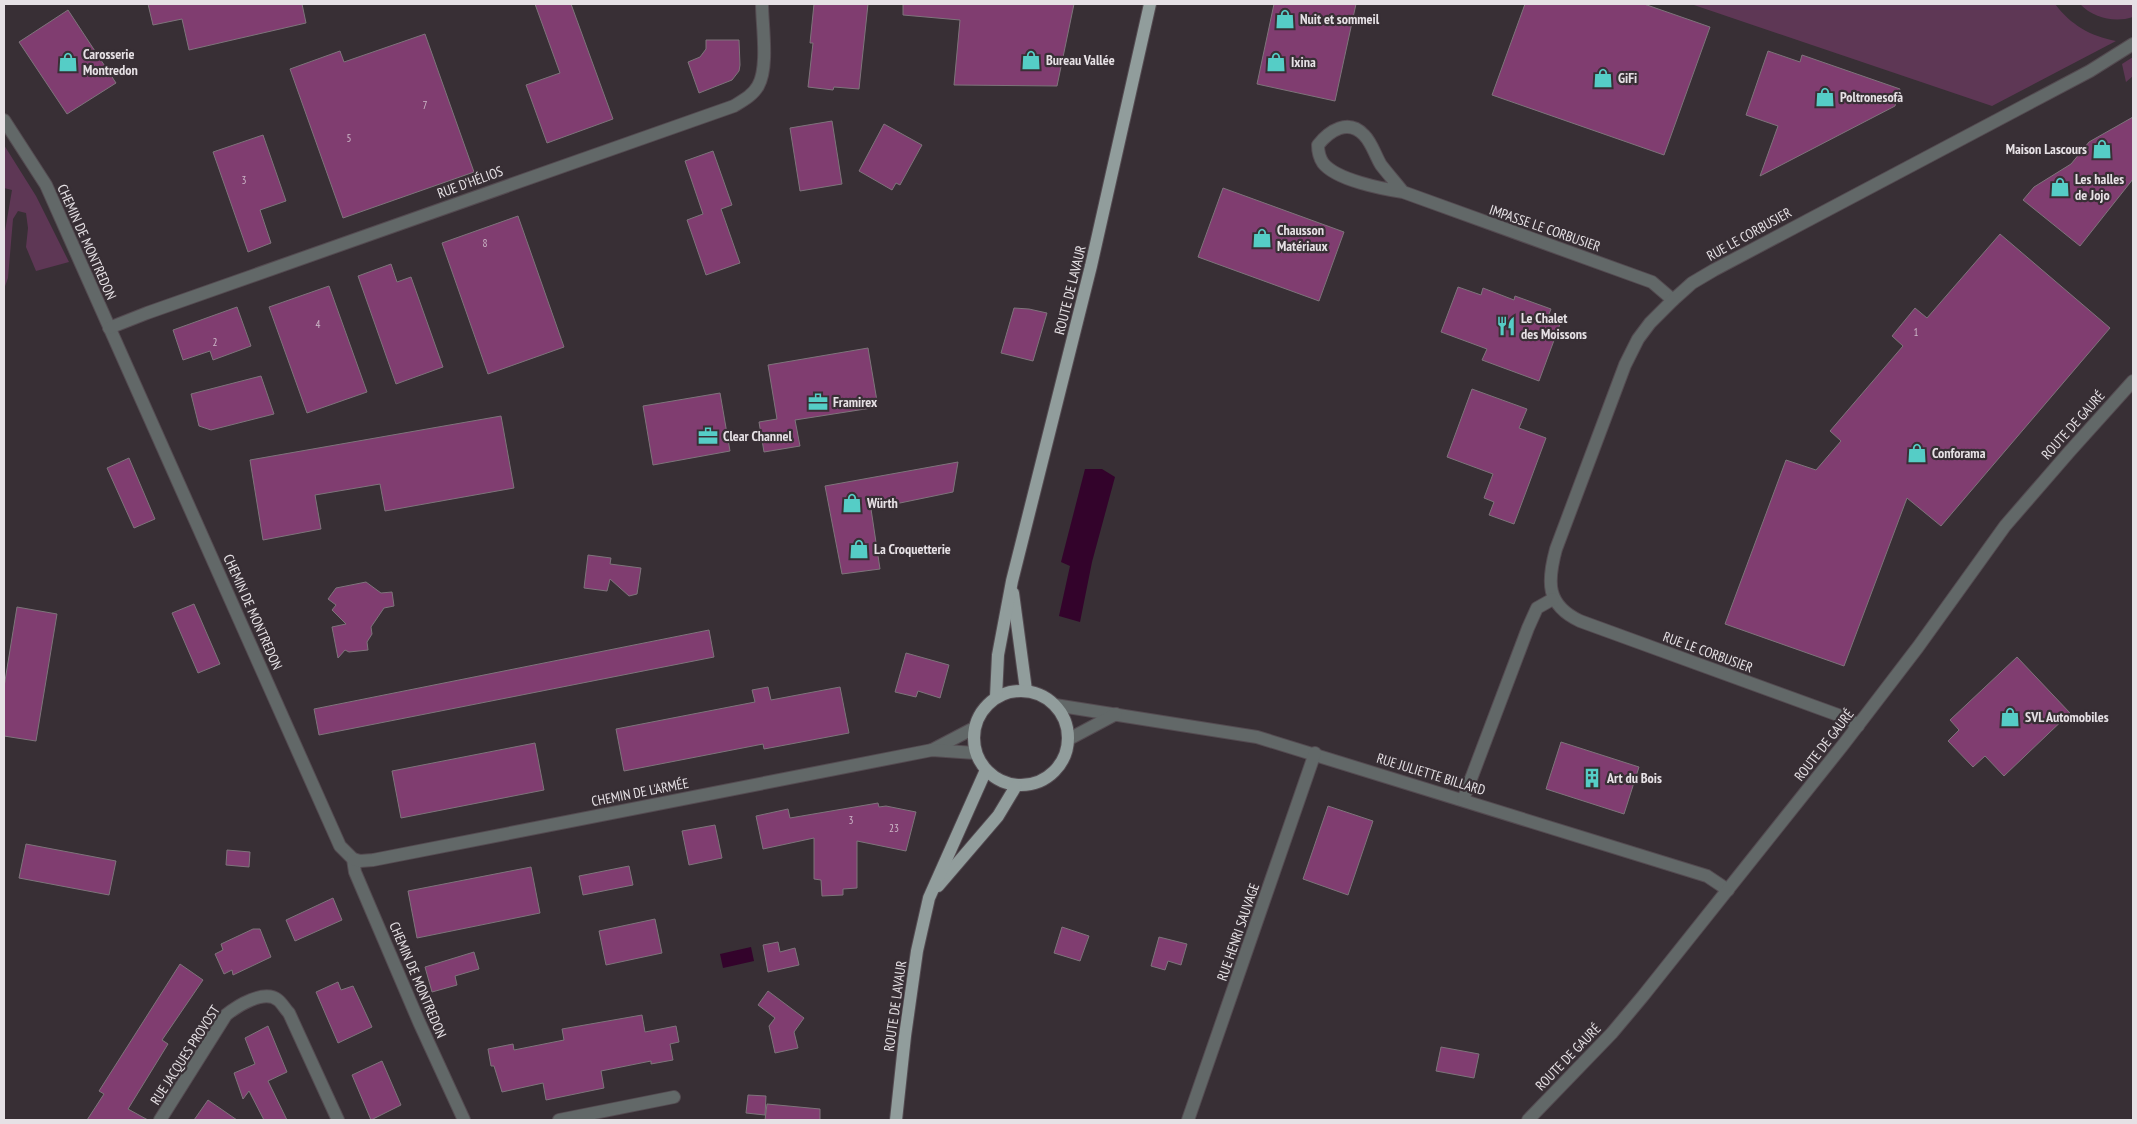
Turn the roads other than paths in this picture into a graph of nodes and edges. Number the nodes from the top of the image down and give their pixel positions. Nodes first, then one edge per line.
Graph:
1 (762, 4) edge
2 (1150, 4) edge
3 (2133, 44) edge
4 (4, 120) edge
5 (1403, 192) junction
6 (1673, 300) junction
7 (109, 328) junction
8 (2133, 381) edge
9 (1012, 581) junction
10 (1553, 599) junction
11 (1026, 690) junction
12 (996, 697) junction
13 (1055, 705) junction
14 (1116, 714) junction
15 (1858, 726) junction
16 (974, 728) junction
17 (1069, 739) junction
18 (932, 750) junction
19 (975, 752) junction
20 (1314, 753) junction
21 (986, 770) junction
22 (1016, 786) junction
23 (1463, 800) junction
24 (353, 859) junction
25 (1728, 890) junction
26 (928, 898) junction
27 (674, 1097) dead end
28 (160, 1120) edge
29 (338, 1120) edge
30 (464, 1120) edge
31 (559, 1120) edge
32 (896, 1120) edge
33 (1188, 1120) edge
34 (1528, 1120) edge

1 - 7 street, RUE D'HÉLIOS
2 - 9 main road, ROUTE DE LAVAUR
3 - 6 street, RUE LE CORBUSIER
4 - 7 street, CHEMIN DE MONTREDON
5 - 5 street, IMPASSE LE CORBUSIER
5 - 6 street, IMPASSE LE CORBUSIER
6 - 10 street, RUE LE CORBUSIER
7 - 24 street, CHEMIN DE MONTREDON
8 - 15 street, ROUTE DE GAURÉ
9 - 11 main road, ROUTE DE LAVAUR
9 - 12 main road, ROUTE DE LAVAUR
10 - 15 street, RUE LE CORBUSIER
10 - 23 street
11 - 12 main road
11 - 13 main road
12 - 16 main road
13 - 14 street, RUE JULIETTE BILLARD
13 - 17 main road
14 - 17 street
14 - 20 street, RUE JULIETTE BILLARD
15 - 25 street, ROUTE DE GAURÉ
16 - 18 street, CHEMIN DE L'ARMÉE
16 - 19 main road
17 - 22 main road
18 - 19 street, CHEMIN DE L'ARMÉE
18 - 24 street, CHEMIN DE L'ARMÉE
19 - 21 main road
20 - 23 street, RUE JULIETTE BILLARD
20 - 33 street, RUE HENRI SAUVAGE
21 - 22 main road
21 - 26 main road, ROUTE DE LAVAUR
22 - 26 main road, ROUTE DE LAVAUR
23 - 25 street, RUE JULIETTE BILLARD
24 - 30 street, CHEMIN DE MONTREDON
25 - 34 street, ROUTE DE GAURÉ
26 - 32 main road, ROUTE DE LAVAUR
27 - 31 street
28 - 29 street, RUE JACQUES PROVOST

